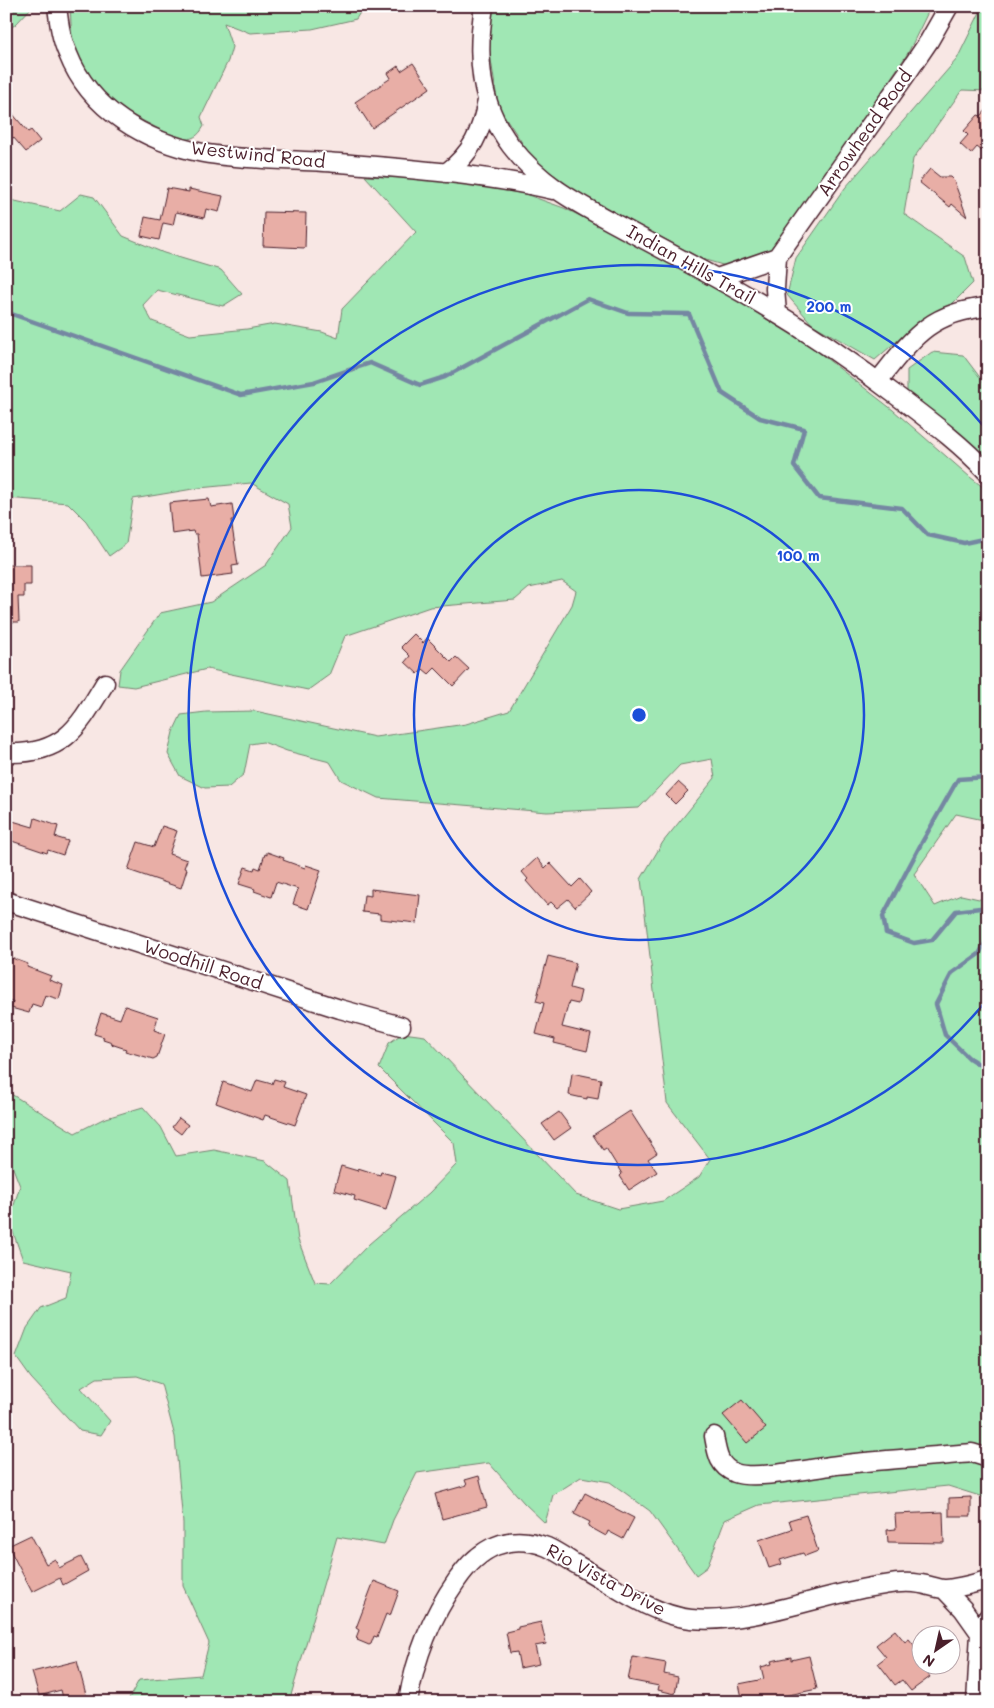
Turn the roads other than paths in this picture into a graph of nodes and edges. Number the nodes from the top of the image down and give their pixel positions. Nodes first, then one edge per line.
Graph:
1 (57, 6) edge
2 (484, 6) edge
3 (949, 6) edge
4 (487, 101) junction
5 (446, 173) junction
6 (558, 191) junction
7 (776, 258) junction
8 (717, 278) junction
9 (988, 307) edge
10 (777, 313) junction
11 (878, 381) junction
12 (988, 473) edge
13 (104, 683) dead end
14 (6, 753) edge
15 (6, 901) edge
16 (401, 1026) dead end
17 (714, 1436) dead end
18 (988, 1458) edge
19 (988, 1580) edge
20 (944, 1589) junction
21 (988, 1617) edge
22 (980, 1633) junction
23 (408, 1702) edge
24 (976, 1702) edge

1 - 5 street, Westwind Road
2 - 4 street, Indian Hills Trail
3 - 7 street, Arrowhead Road
4 - 5 street
4 - 6 street, Indian Hills Trail
5 - 6 street, Westwind Road
6 - 8 street, Indian Hills Trail
7 - 8 street
7 - 10 street
8 - 10 street, Indian Hills Trail
9 - 11 street
10 - 11 street, Indian Hills Trail
11 - 12 street, Indian Hills Trail
13 - 14 street
15 - 16 street, Woodhill Road
17 - 18 street
19 - 20 street, Rio Vista Drive
20 - 22 street
20 - 23 street, Rio Vista Drive
21 - 22 street
22 - 24 street

